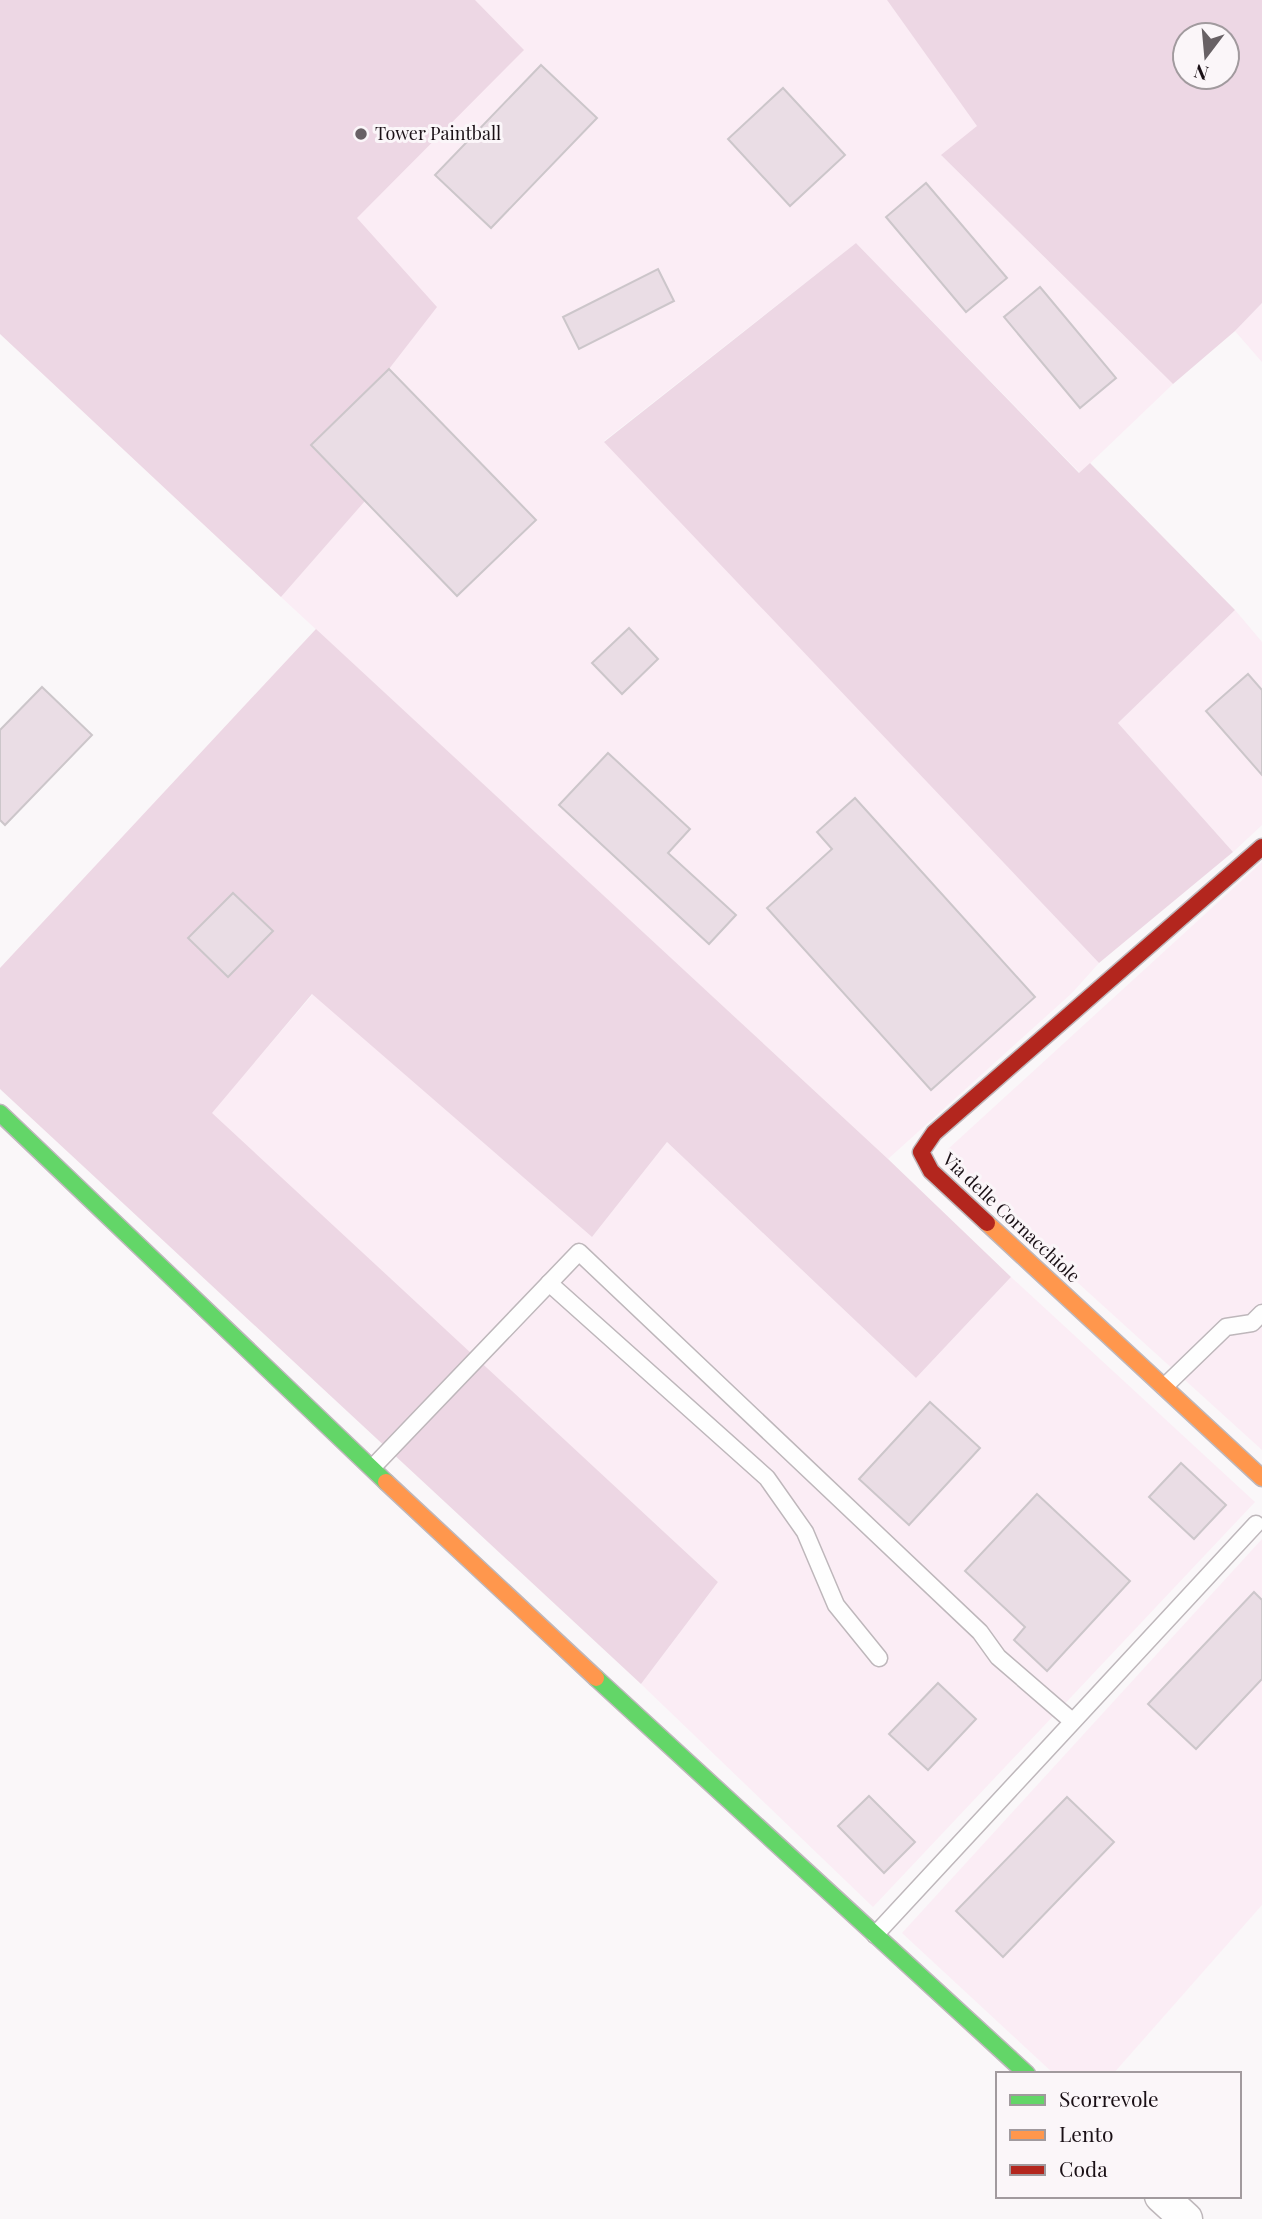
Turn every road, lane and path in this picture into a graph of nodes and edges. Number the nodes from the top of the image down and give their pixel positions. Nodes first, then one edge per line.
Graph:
1 (1262, 846) edge
2 (0, 1113) edge
3 (549, 1283) junction
4 (1262, 1312) edge
5 (1164, 1387) junction
6 (372, 1468) junction
7 (1262, 1478) edge
8 (1256, 1524) dead end
9 (879, 1658) dead end
10 (1072, 1721) junction
11 (875, 1935) junction
12 (1025, 2072) edge
13 (1163, 2198) edge
14 (1186, 2219) edge

1 - 5 street, Via delle Cornacchiole
2 - 6 street
3 - 6 lane
3 - 9 lane
3 - 10 lane
4 - 5 lane
5 - 7 street, Via delle Cornacchiole
6 - 11 street
8 - 10 lane
10 - 11 lane
11 - 12 street
13 - 14 street

